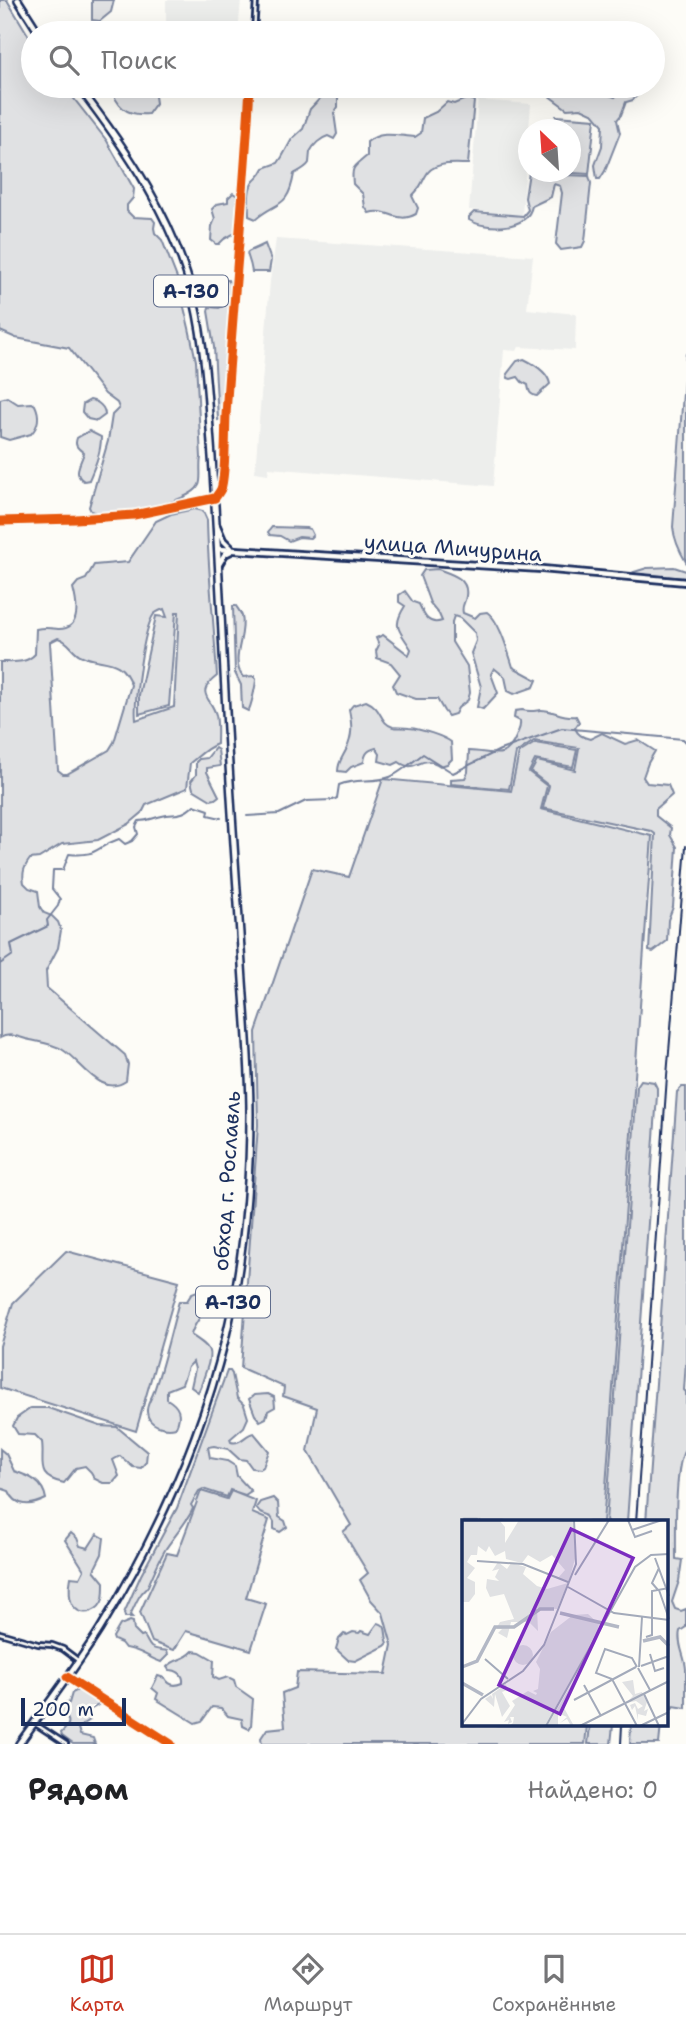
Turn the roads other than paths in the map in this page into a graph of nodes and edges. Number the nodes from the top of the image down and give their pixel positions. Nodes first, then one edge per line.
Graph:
1 (18, 0) edge
2 (256, 0) edge
3 (31, 21) edge
4 (255, 21) edge
5 (87, 98) edge
6 (249, 98) edge
7 (215, 498) junction
8 (0, 521) edge
9 (217, 524) junction
10 (218, 549) junction
11 (235, 549) junction
12 (219, 564) junction
13 (686, 582) edge
14 (0, 1633) edge
15 (79, 1661) junction
16 (67, 1677) junction
17 (34, 1723) junction
18 (19, 1744) edge
19 (66, 1744) edge
20 (171, 1744) edge

1 - 3 highway
2 - 4 street
5 - 7 highway, А-130
6 - 7 street
7 - 8 street
7 - 9 highway, А-130
9 - 10 highway, обход г. Рославль / А-130
9 - 11 main road
10 - 11 main road, улица Мичурина
10 - 12 highway, обход г. Рославль / А-130
11 - 12 main road
11 - 13 main road, улица Мичурина
12 - 15 highway, обход г. Рославль / А-130
14 - 15 street
15 - 16 highway, обход г. Рославль / А-130
16 - 17 highway, обход г. Рославль / А-130
16 - 20 street
17 - 18 highway, обход г. Рославль / А-130
17 - 19 street

